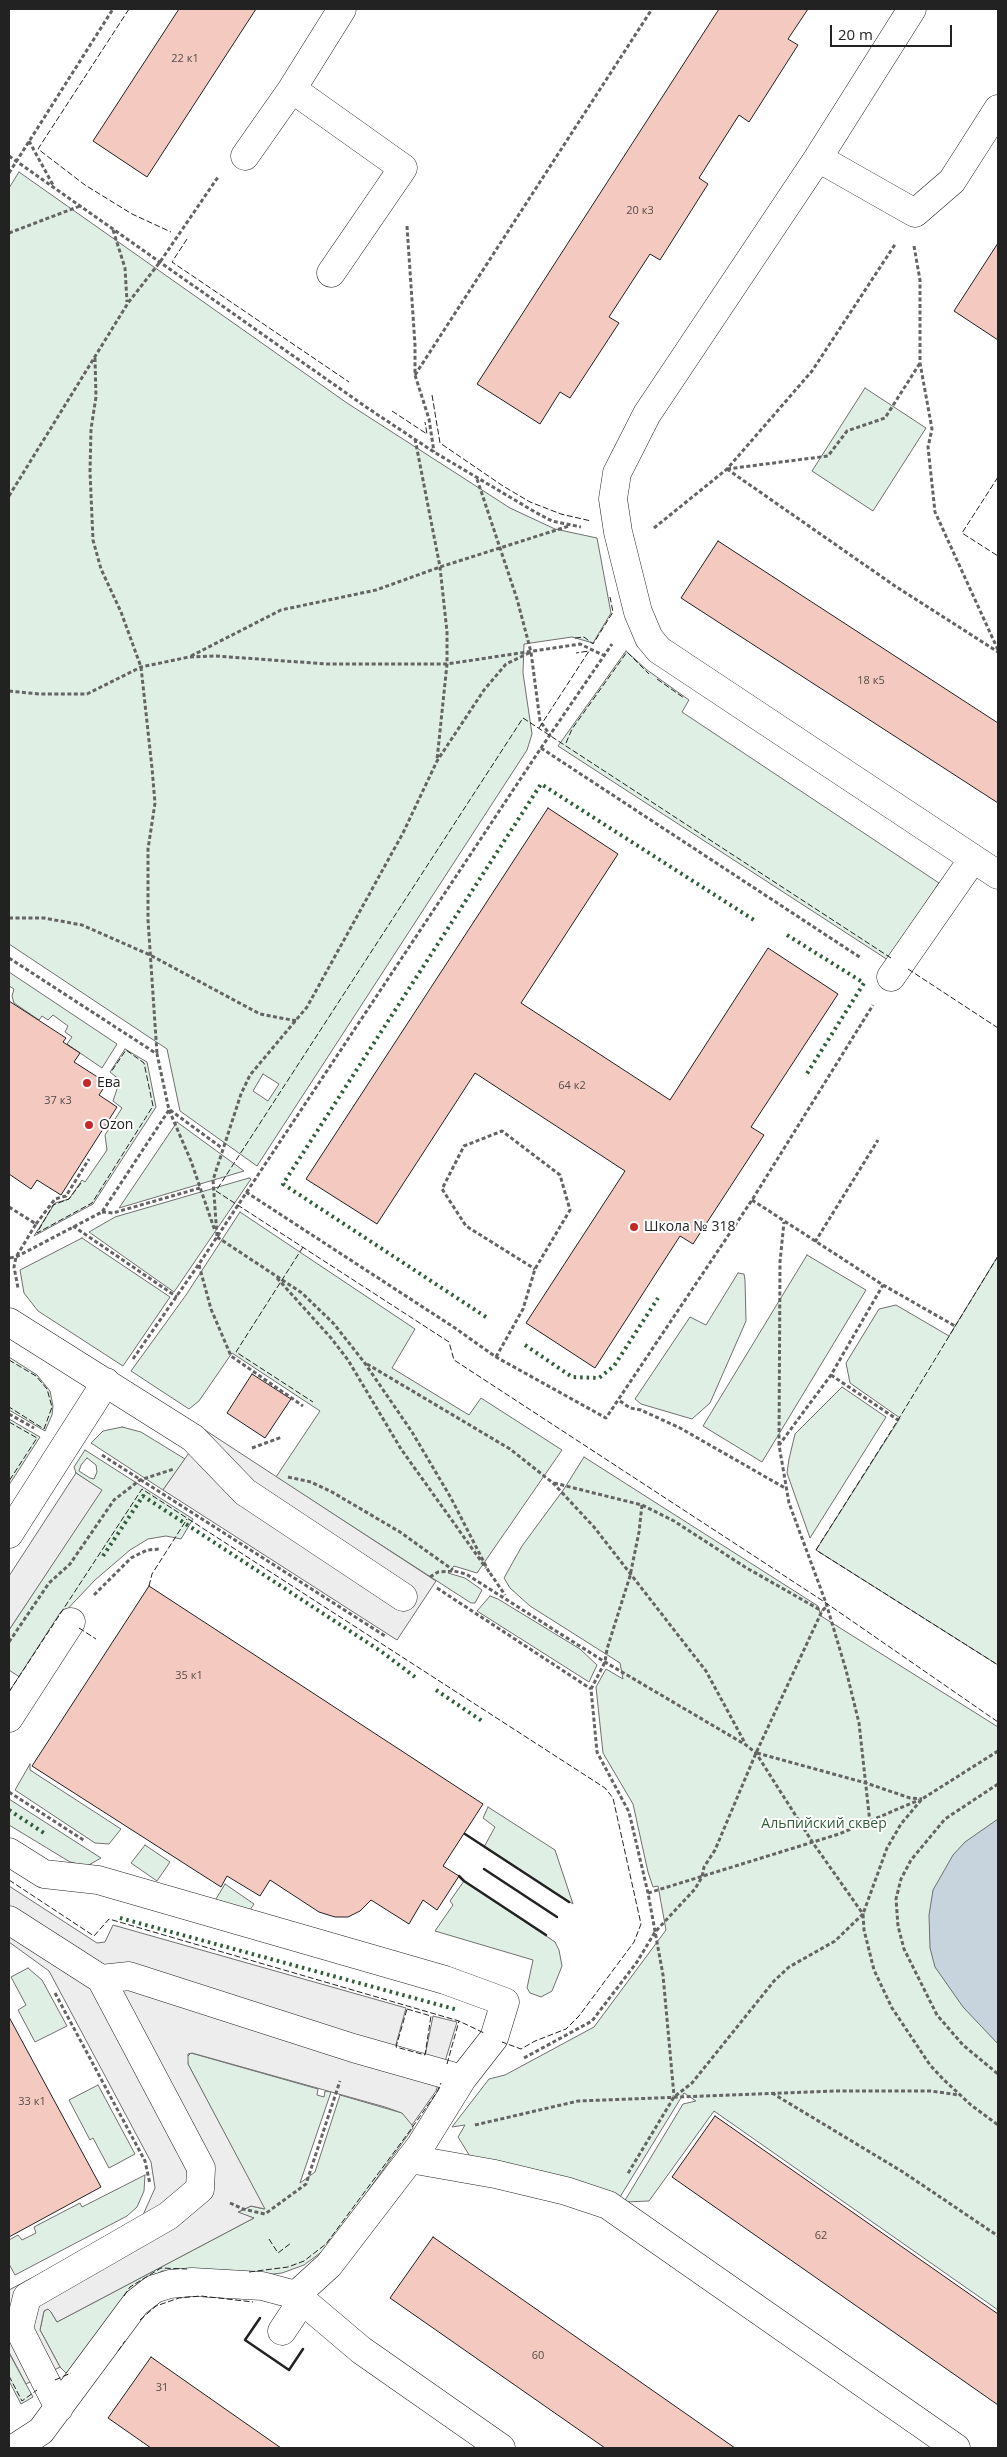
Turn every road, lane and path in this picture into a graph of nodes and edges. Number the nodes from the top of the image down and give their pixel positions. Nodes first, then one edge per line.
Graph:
1 (113, 9) edge
2 (342, 9) edge
3 (652, 9) edge
4 (912, 9) edge
5 (292, 89) junction
6 (998, 109) edge
7 (28, 141) junction
8 (9, 156) edge
9 (245, 156) joint
10 (818, 158) junction
11 (16, 161) junction
12 (404, 168) junction
13 (9, 173) edge
14 (54, 188) junction
15 (80, 206) junction
16 (915, 213) junction
17 (112, 229) junction
18 (9, 233) edge
19 (160, 262) junction
20 (331, 273) dead end
21 (128, 303) junction
22 (95, 358) junction
23 (920, 363) junction
24 (415, 375) junction
25 (415, 439) junction
26 (434, 452) junction
27 (727, 469) junction
28 (477, 478) junction
29 (9, 496) edge
30 (569, 526) junction
31 (620, 543) junction
32 (499, 548) junction
33 (440, 567) junction
34 (638, 612) junction
35 (998, 651) edge
36 (531, 652) junction
37 (603, 655) junction
38 (189, 657) junction
39 (447, 664) junction
40 (141, 667) junction
41 (9, 691) edge
42 (550, 735) junction
43 (541, 748) junction
44 (437, 761) junction
45 (973, 859) junction
46 (998, 875) edge
47 (9, 918) edge
48 (150, 955) junction
49 (9, 958) edge
50 (891, 977) junction
51 (297, 1021) junction
52 (157, 1054) junction
53 (169, 1110) junction
54 (878, 1140) dead end
55 (222, 1148) junction
56 (89, 1159) dead end
57 (200, 1188) junction
58 (246, 1192) junction
59 (752, 1200) junction
60 (102, 1212) junction
61 (784, 1222) junction
62 (36, 1224) dead end
63 (74, 1226) junction
64 (217, 1237) junction
65 (815, 1242) junction
66 (9, 1258) edge
67 (199, 1264) junction
68 (535, 1269) junction
69 (271, 1272) junction
70 (884, 1285) junction
71 (176, 1297) junction
72 (9, 1322) edge
73 (955, 1326) dead end
74 (496, 1357) junction
75 (364, 1362) junction
76 (831, 1375) junction
77 (106, 1382) junction
78 (620, 1401) junction
79 (303, 1406) dead end
80 (9, 1414) edge
81 (898, 1420) dead end
82 (39, 1431) dead end
83 (282, 1437) dead end
84 (779, 1445) junction
85 (96, 1451) dead end
86 (212, 1457) junction
87 (140, 1480) junction
88 (553, 1483) junction
89 (786, 1489) junction
90 (245, 1492) junction
91 (642, 1505) junction
92 (9, 1534) edge
93 (160, 1549) dead end
94 (454, 1571) junction
95 (490, 1574) junction
96 (630, 1576) junction
97 (425, 1580) dead end
98 (403, 1598) dead end
99 (506, 1598) junction
100 (826, 1606) junction
101 (473, 1610) dead end
102 (822, 1611) junction
103 (71, 1622) joint
104 (385, 1636) dead end
105 (9, 1642) edge
106 (605, 1662) junction
107 (591, 1689) junction
108 (9, 1718) edge
109 (746, 1745) junction
110 (998, 1751) edge
111 (756, 1753) junction
112 (866, 1783) junction
113 (998, 1784) edge
114 (922, 1799) junction
115 (870, 1823) junction
116 (813, 1843) junction
117 (9, 1852) edge
118 (702, 1877) junction
119 (648, 1893) junction
120 (862, 1914) junction
121 (9, 1920) edge
122 (655, 1932) junction
123 (101, 1979) junction
124 (54, 1991) dead end
125 (353, 2048) junction
126 (517, 2062) dead end
127 (998, 2074) edge
128 (462, 2079) junction
129 (772, 2093) junction
130 (959, 2095) junction
131 (674, 2097) junction
132 (998, 2125) edge
133 (431, 2130) junction
134 (410, 2158) junction
135 (625, 2178) dead end
136 (200, 2189) junction
137 (148, 2190) dead end
138 (998, 2236) edge
139 (299, 2298) junction
140 (282, 2331) dead end
141 (59, 2408) junction
142 (48, 2440) edge
143 (15, 2448) edge
144 (501, 2448) edge
145 (956, 2448) edge

1 - 7 path
2 - 5 lane
3 - 24 path
4 - 10 lane
5 - 9 lane
5 - 12 lane
6 - 16 lane
7 - 11 path
7 - 14 path
8 - 11 path
9 - 19 path
10 - 16 lane
10 - 31 lane
11 - 13 path
11 - 14 path
12 - 20 lane
12 - 24 path
14 - 15 path
15 - 17 path
15 - 18 path
16 - 23 path
16 - 27 path
17 - 19 path
17 - 21 path
19 - 21 path
19 - 25 path
21 - 22 path
22 - 29 path
22 - 40 path
23 - 27 path
23 - 35 path
24 - 26 path
25 - 26 path
25 - 33 path
26 - 28 path
27 - 31 path
27 - 35 path
28 - 30 path
28 - 32 path
30 - 31 path
30 - 32 path
31 - 34 lane
32 - 33 path
32 - 36 path
33 - 38 path
33 - 39 path
34 - 37 path
34 - 45 lane
36 - 37 path
36 - 39 path
36 - 42 path
36 - 44 path
37 - 42 path
38 - 39 path
38 - 40 path
39 - 44 path
40 - 41 path
40 - 48 path
42 - 43 path
43 - 50 path
43 - 58 path
44 - 51 path
45 - 46 lane
45 - 50 lane
47 - 48 path
48 - 51 path
48 - 52 path
49 - 52 path
50 - 59 path
51 - 55 path
52 - 53 path
53 - 55 path
53 - 57 path
53 - 60 path
54 - 65 path
55 - 64 path
56 - 62 path
57 - 60 path
57 - 64 path
58 - 64 path
58 - 74 path
59 - 61 path
59 - 78 path
60 - 63 path
61 - 65 path
61 - 84 path
63 - 66 path
63 - 71 path
64 - 67 path
64 - 69 path
65 - 70 path
67 - 71 path
67 - 79 path
68 - 68 path
68 - 74 path
69 - 75 path
69 - 95 path
70 - 73 path
70 - 76 path
71 - 77 path
72 - 77 lane
74 - 78 path
75 - 88 path
75 - 95 path
76 - 81 path
76 - 84 path
77 - 86 lane
77 - 92 lane
78 - 89 path
80 - 82 path
83 - 86 path
84 - 89 path
85 - 87 path
86 - 87 path
86 - 90 lane
87 - 104 path
87 - 105 path
88 - 91 path
88 - 96 path
89 - 100 path
90 - 94 path
90 - 98 lane
91 - 96 path
91 - 102 path
93 - 103 path
94 - 97 path
94 - 99 path
95 - 99 path
96 - 106 path
96 - 109 path
99 - 106 path
100 - 102 path
100 - 112 path
101 - 107 path
102 - 111 path
103 - 108 lane
106 - 107 path
106 - 109 path
107 - 119 path
109 - 111 path
110 - 114 path
111 - 112 path
111 - 116 path
111 - 118 path
112 - 114 path
112 - 115 path
113 - 127 path
114 - 115 path
114 - 120 path
115 - 116 path
116 - 118 path
116 - 120 path
117 - 128 lane
118 - 119 path
118 - 122 path
119 - 122 path
120 - 130 path
120 - 131 path
121 - 123 lane
122 - 126 path
122 - 131 path
123 - 125 lane
123 - 136 lane
124 - 137 path
125 - 128 lane
125 - 136 path
128 - 133 lane
129 - 130 path
129 - 131 path
129 - 138 path
130 - 132 path
131 - 133 path
131 - 135 path
133 - 134 lane
134 - 139 lane
134 - 145 lane
136 - 141 lane
139 - 140 lane
139 - 141 lane
139 - 144 lane
141 - 142 lane
142 - 143 lane

